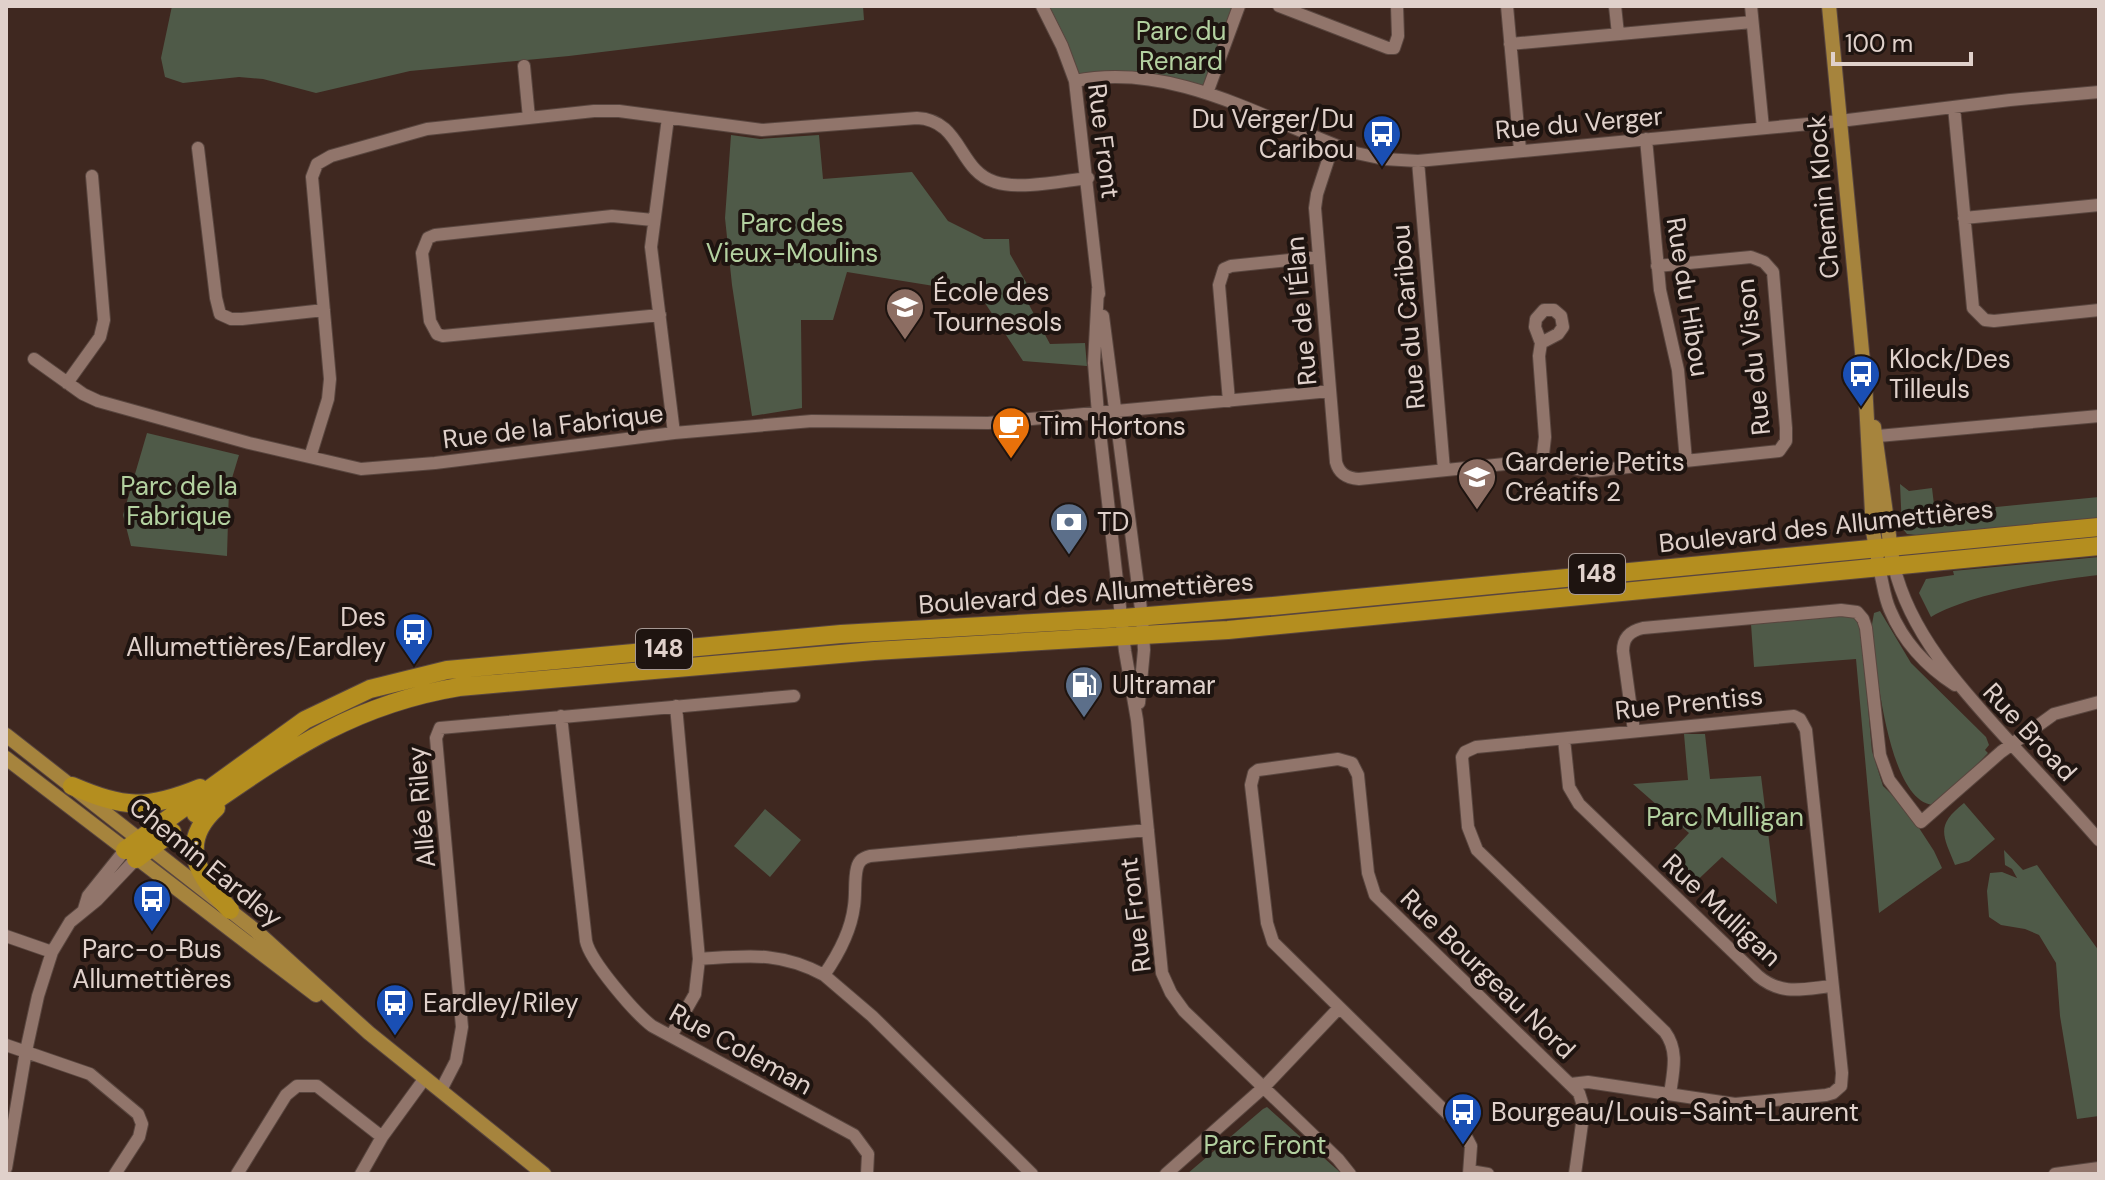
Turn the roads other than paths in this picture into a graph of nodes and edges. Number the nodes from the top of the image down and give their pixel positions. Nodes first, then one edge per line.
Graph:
1 (1042, 6) edge
2 (1239, 6) edge
3 (1279, 6) edge
4 (1397, 6) edge
5 (1507, 6) edge
6 (1615, 6) edge
7 (1751, 6) edge
8 (1829, 6) edge
9 (1752, 22) junction
10 (1618, 34) junction
11 (1510, 44) junction
12 (524, 66) dead end
13 (1075, 81) junction
14 (2099, 92) edge
15 (1207, 93) junction
16 (1954, 107) junction
17 (529, 118) junction
18 (668, 118) junction
19 (1840, 121) junction
20 (1763, 128) junction
21 (1646, 139) junction
22 (1333, 145) junction
23 (198, 148) dead end
24 (1520, 150) junction
25 (1418, 161) junction
26 (92, 176) dead end
27 (1088, 178) junction
28 (2099, 205) edge
29 (1964, 218) junction
30 (653, 220) junction
31 (1318, 257) junction
32 (1657, 266) junction
33 (1098, 289) junction
34 (324, 310) junction
35 (2099, 310) edge
36 (660, 315) junction
37 (1541, 343) dead end
38 (34, 359) dead end
39 (67, 383) junction
40 (1330, 391) junction
41 (1229, 401) junction
42 (1115, 412) junction
43 (1098, 414) junction
44 (2099, 416) edge
45 (674, 433) junction
46 (1872, 437) junction
47 (310, 457) junction
48 (1686, 461) junction
49 (1542, 463) junction
50 (1444, 470) junction
51 (1343, 474) joint
52 (2099, 527) edge
53 (2099, 546) edge
54 (1882, 547) junction
55 (1886, 567) junction
56 (1133, 627) junction
57 (1961, 689) junction
58 (794, 696) dead end
59 (2099, 702) edge
60 (676, 706) junction
61 (561, 716) junction
62 (1137, 720) junction
63 (1634, 731) junction
64 (6, 735) edge
65 (1564, 739) junction
66 (2012, 744) junction
67 (6, 758) edge
68 (237, 779) junction
69 (72, 786) junction
70 (1148, 830) junction
71 (2099, 840) edge
72 (138, 849) junction
73 (230, 910) junction
74 (6, 936) edge
75 (52, 952) junction
76 (699, 959) junction
77 (824, 975) junction
78 (1832, 986) junction
79 (1338, 1009) junction
80 (369, 1033) junction
81 (671, 1036) junction
82 (6, 1045) edge
83 (26, 1051) junction
84 (425, 1078) junction
85 (1571, 1084) junction
86 (1264, 1087) junction
87 (441, 1090) junction
88 (1670, 1094) junction
89 (382, 1137) junction
90 (7, 1160) edge
91 (2099, 1168) edge
92 (1470, 1172) edge
93 (115, 1174) edge
94 (237, 1174) edge
95 (361, 1174) edge
96 (544, 1174) edge
97 (867, 1174) edge
98 (1032, 1174) edge
99 (1166, 1174) edge
100 (1350, 1174) edge
101 (1488, 1174) edge
102 (1575, 1174) edge
103 (2055, 1174) edge

1 - 13 street, Rue Front
2 - 15 street
3 - 4 street
5 - 11 street
6 - 10 street
7 - 9 street
8 - 19 main road, Chemin Klock
9 - 10 street
9 - 20 street
10 - 11 street
11 - 24 street
12 - 17 street
13 - 15 street, Rue du Verger
13 - 27 street, Rue Front
14 - 16 street, Rue du Verger
15 - 22 street, Rue du Verger
16 - 19 street, Rue du Verger
16 - 29 street
17 - 18 street
17 - 34 street
18 - 27 street
18 - 30 street
19 - 20 street, Rue du Verger
19 - 46 main road, Chemin Klock
20 - 21 street, Rue du Verger
21 - 24 street, Rue du Verger
21 - 32 street, Rue du Hibou
22 - 25 street, Rue du Verger
22 - 31 street, Rue de l'Élan
23 - 34 street
24 - 25 street, Rue du Verger
25 - 50 street, Rue du Caribou
26 - 39 street
27 - 33 street, Rue Front
28 - 29 street
29 - 35 street
30 - 36 street
30 - 36 street
31 - 40 street, Rue de l'Élan
31 - 41 street
32 - 48 street, Rue du Hibou
32 - 48 street, Rue du Vison
33 - 42 street, Rue Front
33 - 43 street, Rue Front
34 - 47 street
36 - 45 street
37 - 49 street
38 - 39 street, Rue de la Fabrique
39 - 47 street, Rue de la Fabrique
40 - 41 street, Rue de la Fabrique
40 - 51 street, Rue de l'Élan
41 - 42 street, Rue de la Fabrique
42 - 43 street, Rue de la Fabrique
42 - 56 street, Rue Front
43 - 45 street, Rue de la Fabrique
43 - 56 street, Rue Front
44 - 46 street
45 - 47 street, Rue de la Fabrique
46 - 54 main road, Chemin Klock
48 - 49 street, Rue du Vison
49 - 50 street, Rue du Vison
50 - 51 street, Rue du Vison
52 - 54 highway, Boulevard des Allumettières / 148
53 - 55 highway, Boulevard des Allumettières / 148
54 - 55 main road, Chemin Klock
54 - 56 highway, Boulevard des Allumettières / 148
55 - 56 highway, Boulevard des Allumettières / 148
55 - 57 street, Rue Broad
55 - 57 street, Rue Broad
56 - 62 street, Rue Front
56 - 62 street, Rue Front
56 - 68 highway, Boulevard des Allumettières / 148
57 - 66 street, Rue Broad
58 - 60 street, Allée Riley
59 - 66 street
60 - 61 street, Allée Riley
60 - 76 street
61 - 81 street, Rue Coleman
61 - 87 street, Allée Riley
62 - 70 street, Rue Front
63 - 65 street, Rue Prentiss
63 - 66 street
63 - 78 street, Rue Prentiss
64 - 69 main road, Chemin Eardley
65 - 78 street, Rue Mulligan
65 - 88 street, Rue Prentiss
66 - 71 street, Rue Broad
67 - 72 main road, Chemin Eardley
68 - 69 highway
68 - 72 highway, Boulevard des Allumettières / 148
68 - 73 highway
69 - 72 main road, Chemin Eardley
70 - 77 street
70 - 86 street, Rue Front
72 - 73 main road, Chemin Eardley
72 - 75 street
72 - 80 main road, Chemin Eardley
73 - 80 main road, Chemin Eardley
74 - 75 street
75 - 83 street
76 - 77 street
76 - 81 street
77 - 98 street
78 - 88 street, Rue Prentiss
79 - 85 street, Rue Bourgeau Nord
79 - 86 street
79 - 92 street, Rue Bourgeau Nord
80 - 84 main road, Chemin Eardley
81 - 97 street, Rue Coleman
82 - 83 street
83 - 90 street
83 - 93 street
84 - 87 main road, Chemin Eardley
84 - 89 street
85 - 88 street, Rue Prentiss
85 - 102 street, Rue Bourgeau Nord
86 - 99 street
86 - 100 street, Rue Front
87 - 96 main road, Chemin Eardley
89 - 94 street
89 - 95 street
91 - 103 street
92 - 101 street

